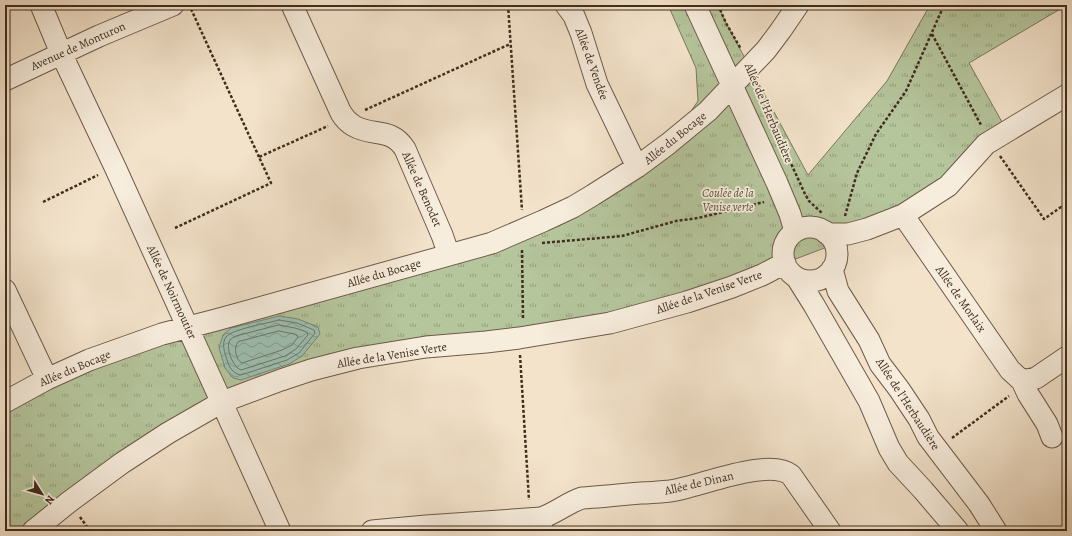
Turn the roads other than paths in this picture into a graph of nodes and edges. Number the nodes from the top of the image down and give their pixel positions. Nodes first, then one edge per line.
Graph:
1 (41, 5) edge
2 (173, 5) edge
3 (292, 5) edge
4 (566, 5) edge
5 (695, 5) edge
6 (798, 5) edge
7 (61, 53) junction
8 (5, 80) edge
9 (732, 85) junction
10 (1067, 95) edge
11 (637, 168) junction
12 (903, 215) junction
13 (867, 229) junction
14 (795, 231) junction
15 (835, 233) junction
16 (449, 255) junction
17 (834, 262) junction
18 (791, 270) junction
19 (5, 290) edge
20 (188, 327) junction
21 (1067, 357) edge
22 (47, 379) junction
23 (1022, 381) junction
24 (5, 402) edge
25 (222, 402) junction
26 (1052, 438) dead end
27 (538, 522) edge
28 (34, 531) edge
29 (280, 531) edge
30 (372, 531) edge
31 (830, 531) edge
32 (958, 531) edge
33 (996, 531) edge

1 - 7 street, Allée de Noirmoutier
2 - 7 street, Avenue de Monturon
3 - 16 street, Allée de Benodet
4 - 11 street, Allée de Vendée
5 - 9 street, Allée de l'Herbaudière
6 - 9 street, Allée du Bocage
7 - 8 street, Avenue de Monturon
7 - 20 street, Allée de Noirmoutier
9 - 11 street, Allée du Bocage
9 - 14 street, Allée de l'Herbaudière
10 - 12 street
11 - 16 street, Allée du Bocage
12 - 13 street
12 - 23 street, Allée de Morlaix
13 - 15 street
13 - 17 street
14 - 15 street
14 - 18 street
15 - 17 street
16 - 20 street, Allée du Bocage
17 - 18 street
17 - 33 street, Allée de l'Herbaudière
18 - 25 street, Allée de la Venise Verte
18 - 32 street
19 - 22 street
20 - 22 street, Allée du Bocage
20 - 25 street, Allée de Noirmoutier
21 - 23 street
22 - 24 street, Allée du Bocage
23 - 26 street, Allée de Morlaix
25 - 28 street, Allée de la Venise Verte
25 - 29 street, Allée de Noirmoutier
27 - 30 street, Allée de Dinan
27 - 31 street, Allée de Dinan

